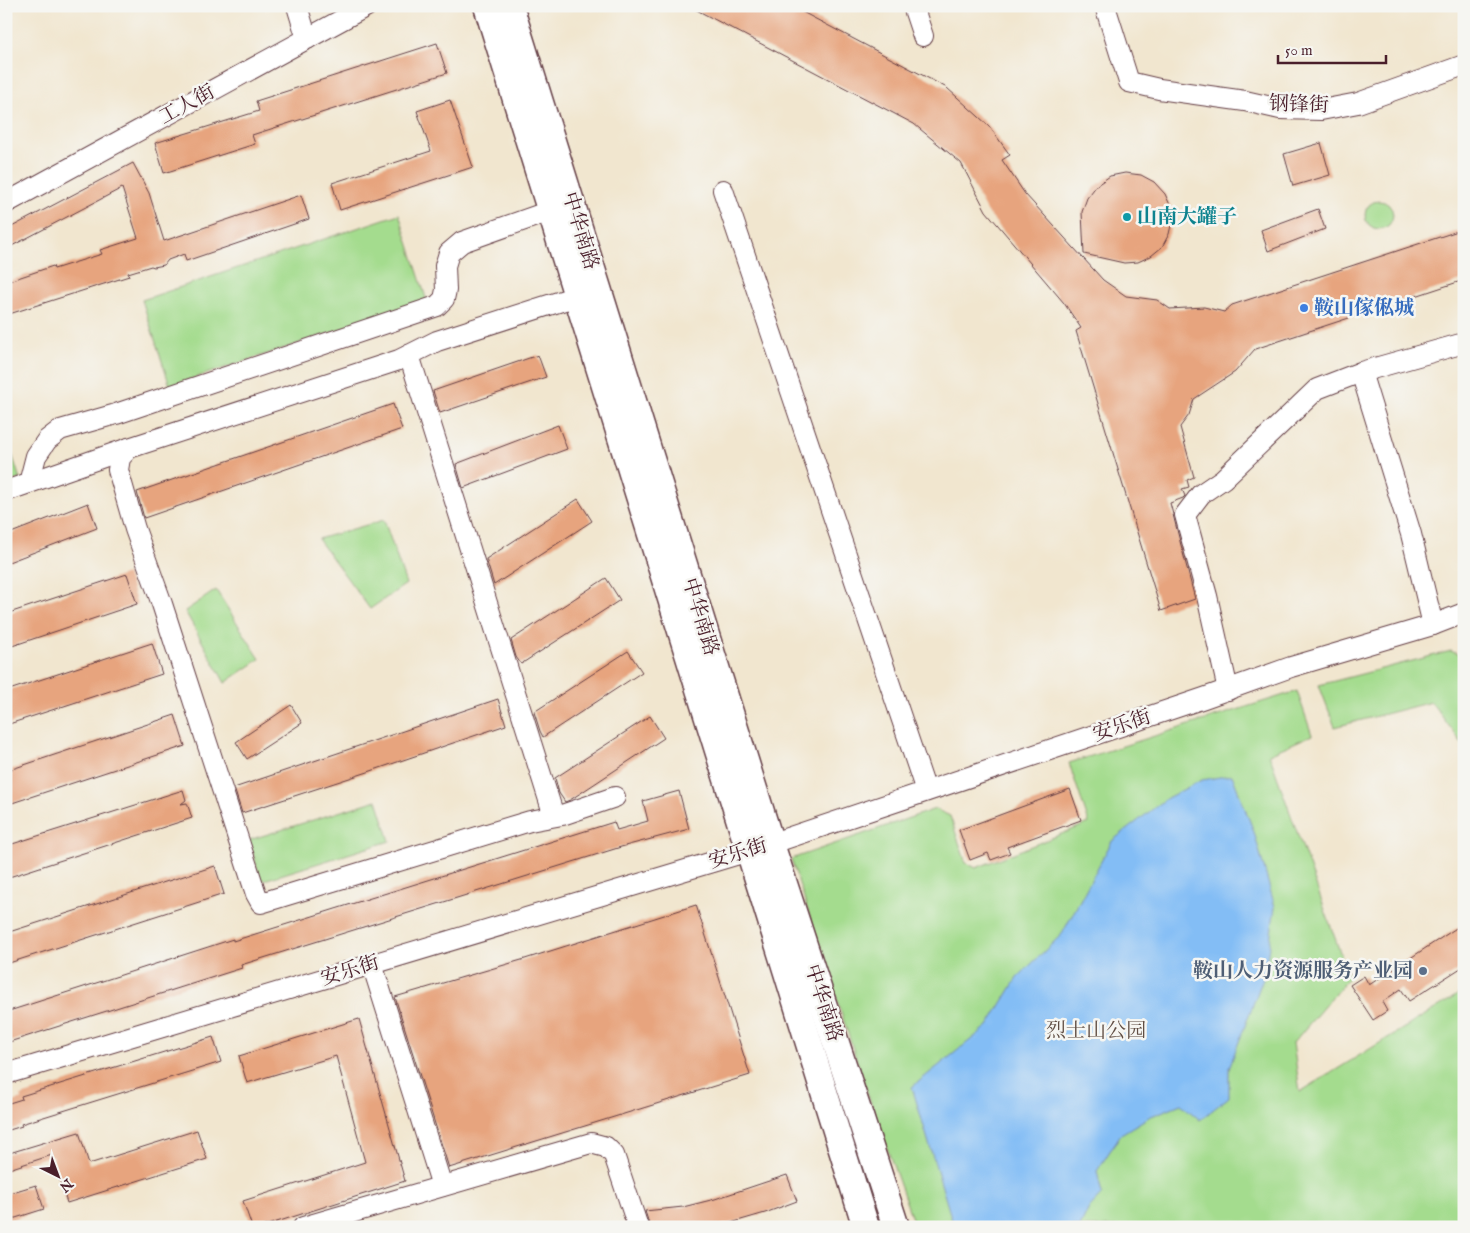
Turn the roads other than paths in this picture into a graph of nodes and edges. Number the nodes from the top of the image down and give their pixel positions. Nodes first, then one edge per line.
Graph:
1 (297, 6) edge
2 (367, 6) edge
3 (487, 6) edge
4 (510, 6) edge
5 (913, 6) edge
6 (1105, 6) edge
7 (923, 36) dead end
8 (307, 39) junction
9 (1464, 66) edge
10 (723, 190) dead end
11 (6, 203) edge
12 (550, 211) junction
13 (576, 296) junction
14 (1464, 343) edge
15 (409, 356) junction
16 (1361, 372) junction
17 (129, 448) junction
18 (93, 460) junction
19 (118, 470) junction
20 (29, 483) junction
21 (6, 490) edge
22 (1464, 613) edge
23 (1433, 625) junction
24 (1228, 690) junction
25 (926, 791) junction
26 (615, 797) dead end
27 (554, 816) junction
28 (760, 847) junction
29 (372, 964) junction
30 (6, 1074) edge
31 (442, 1186) junction
32 (302, 1227) edge
33 (638, 1227) edge
34 (866, 1227) edge
35 (896, 1227) edge

1 - 8 street
2 - 8 street, 工人街
3 - 12 main road, 中华南路
4 - 28 main road, 中华南路
5 - 7 street
6 - 9 street, 钢锋街
8 - 11 street, 工人街
10 - 25 street
12 - 13 main road, 中华南路
12 - 20 street
13 - 15 street
13 - 28 main road, 中华南路
14 - 16 street
15 - 17 street
15 - 27 street
16 - 23 street
16 - 24 street
17 - 18 street
17 - 19 street
18 - 19 street
18 - 20 street
19 - 27 street
20 - 21 street
22 - 23 street, 安乐街
23 - 24 street, 安乐街
24 - 25 street, 安乐街
25 - 28 street, 安乐街
26 - 27 street
28 - 29 street, 安乐街
28 - 34 main road, 中华南路
28 - 35 main road, 中华南路
29 - 30 street, 安乐街
29 - 31 street
31 - 32 street
31 - 33 street

